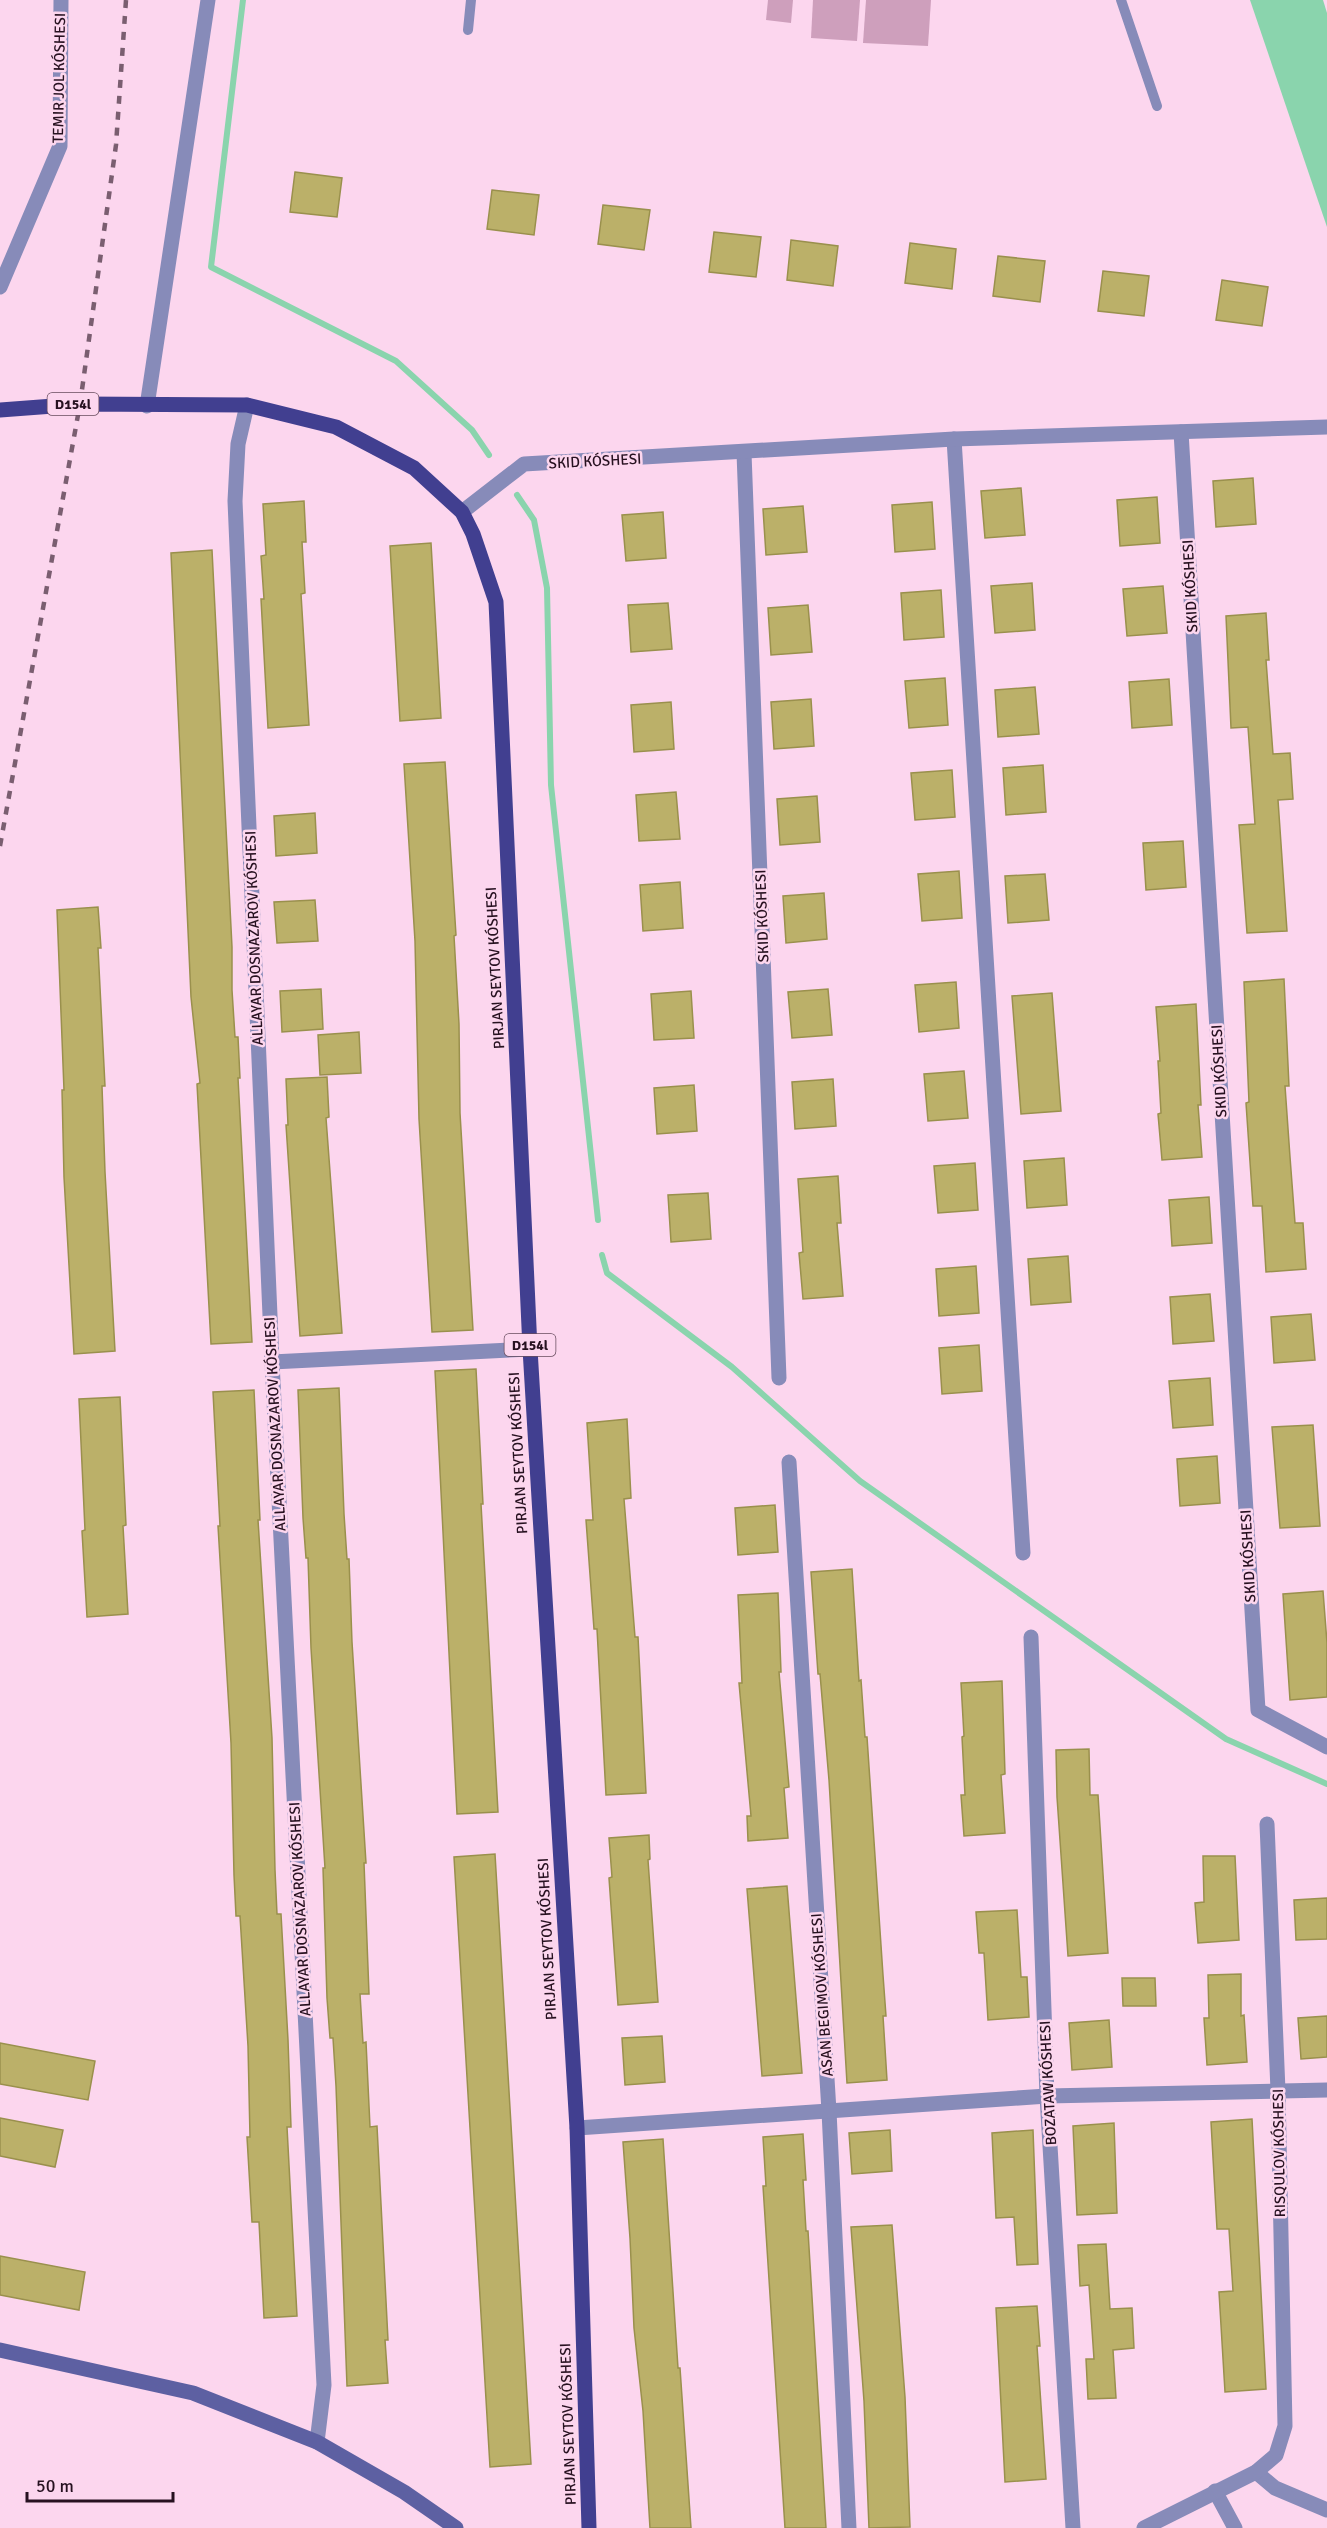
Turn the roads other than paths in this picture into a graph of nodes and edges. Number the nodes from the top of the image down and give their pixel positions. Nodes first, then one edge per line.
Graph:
1 (61, 0) edge
2 (208, 0) edge
3 (471, 0) edge
4 (1121, 0) edge
5 (468, 30) dead end
6 (1157, 106) dead end
7 (0, 287) edge
8 (247, 405) junction
9 (147, 406) junction
10 (0, 410) edge
11 (1327, 427) edge
12 (1181, 432) junction
13 (954, 439) junction
14 (744, 453) junction
15 (462, 512) junction
16 (530, 1349) junction
17 (272, 1362) junction
18 (779, 1378) dead end
19 (789, 1462) dead end
20 (1023, 1553) dead end
21 (1031, 1637) dead end
22 (1327, 1748) edge
23 (1267, 1824) dead end
24 (1327, 2090) edge
25 (1278, 2091) junction
26 (1047, 2096) junction
27 (829, 2111) junction
28 (577, 2128) junction
29 (0, 2350) edge
30 (316, 2442) junction
31 (1256, 2472) junction
32 (1215, 2491) junction
33 (1327, 2511) edge
34 (456, 2528) edge
35 (589, 2528) edge
36 (849, 2528) edge
37 (1073, 2528) edge
38 (1144, 2528) edge
39 (1235, 2528) edge

1 - 7 street, TEMIR JOL KÓSHESI
2 - 9 street
3 - 5 lane
4 - 6 lane
8 - 9 main road, PIRJAN SEYTOV KÓSHESI / D154l
8 - 15 main road, PIRJAN SEYTOV KÓSHESI / D154l
8 - 17 street, ALLAYAR DOSNAZAROV KÓSHESI
9 - 10 main road, D154l
11 - 12 street, SKID KÓSHESI
12 - 13 street, SKID KÓSHESI
12 - 22 street, SKID KÓSHESI
13 - 14 street, SKID KÓSHESI
13 - 20 street
14 - 15 street, SKID KÓSHESI
14 - 18 street, SKID KÓSHESI
15 - 16 main road, PIRJAN SEYTOV KÓSHESI / D154l
16 - 17 street
16 - 28 main road, PIRJAN SEYTOV KÓSHESI / D154l
17 - 30 street, ALLAYAR DOSNAZAROV KÓSHESI
19 - 27 street, ASAN BEGIMOV KÓSHESI
21 - 26 street, BOZATAW KÓSHESI
23 - 25 street
24 - 25 street
25 - 26 street
25 - 31 street
26 - 27 street
26 - 37 street, BOZATAW KÓSHESI
27 - 28 street
27 - 36 street, ASAN BEGIMOV KÓSHESI
28 - 35 main road, PIRJAN SEYTOV KÓSHESI / D154l
29 - 30 street
30 - 34 street
31 - 32 street
31 - 33 street
32 - 38 street
32 - 39 street

